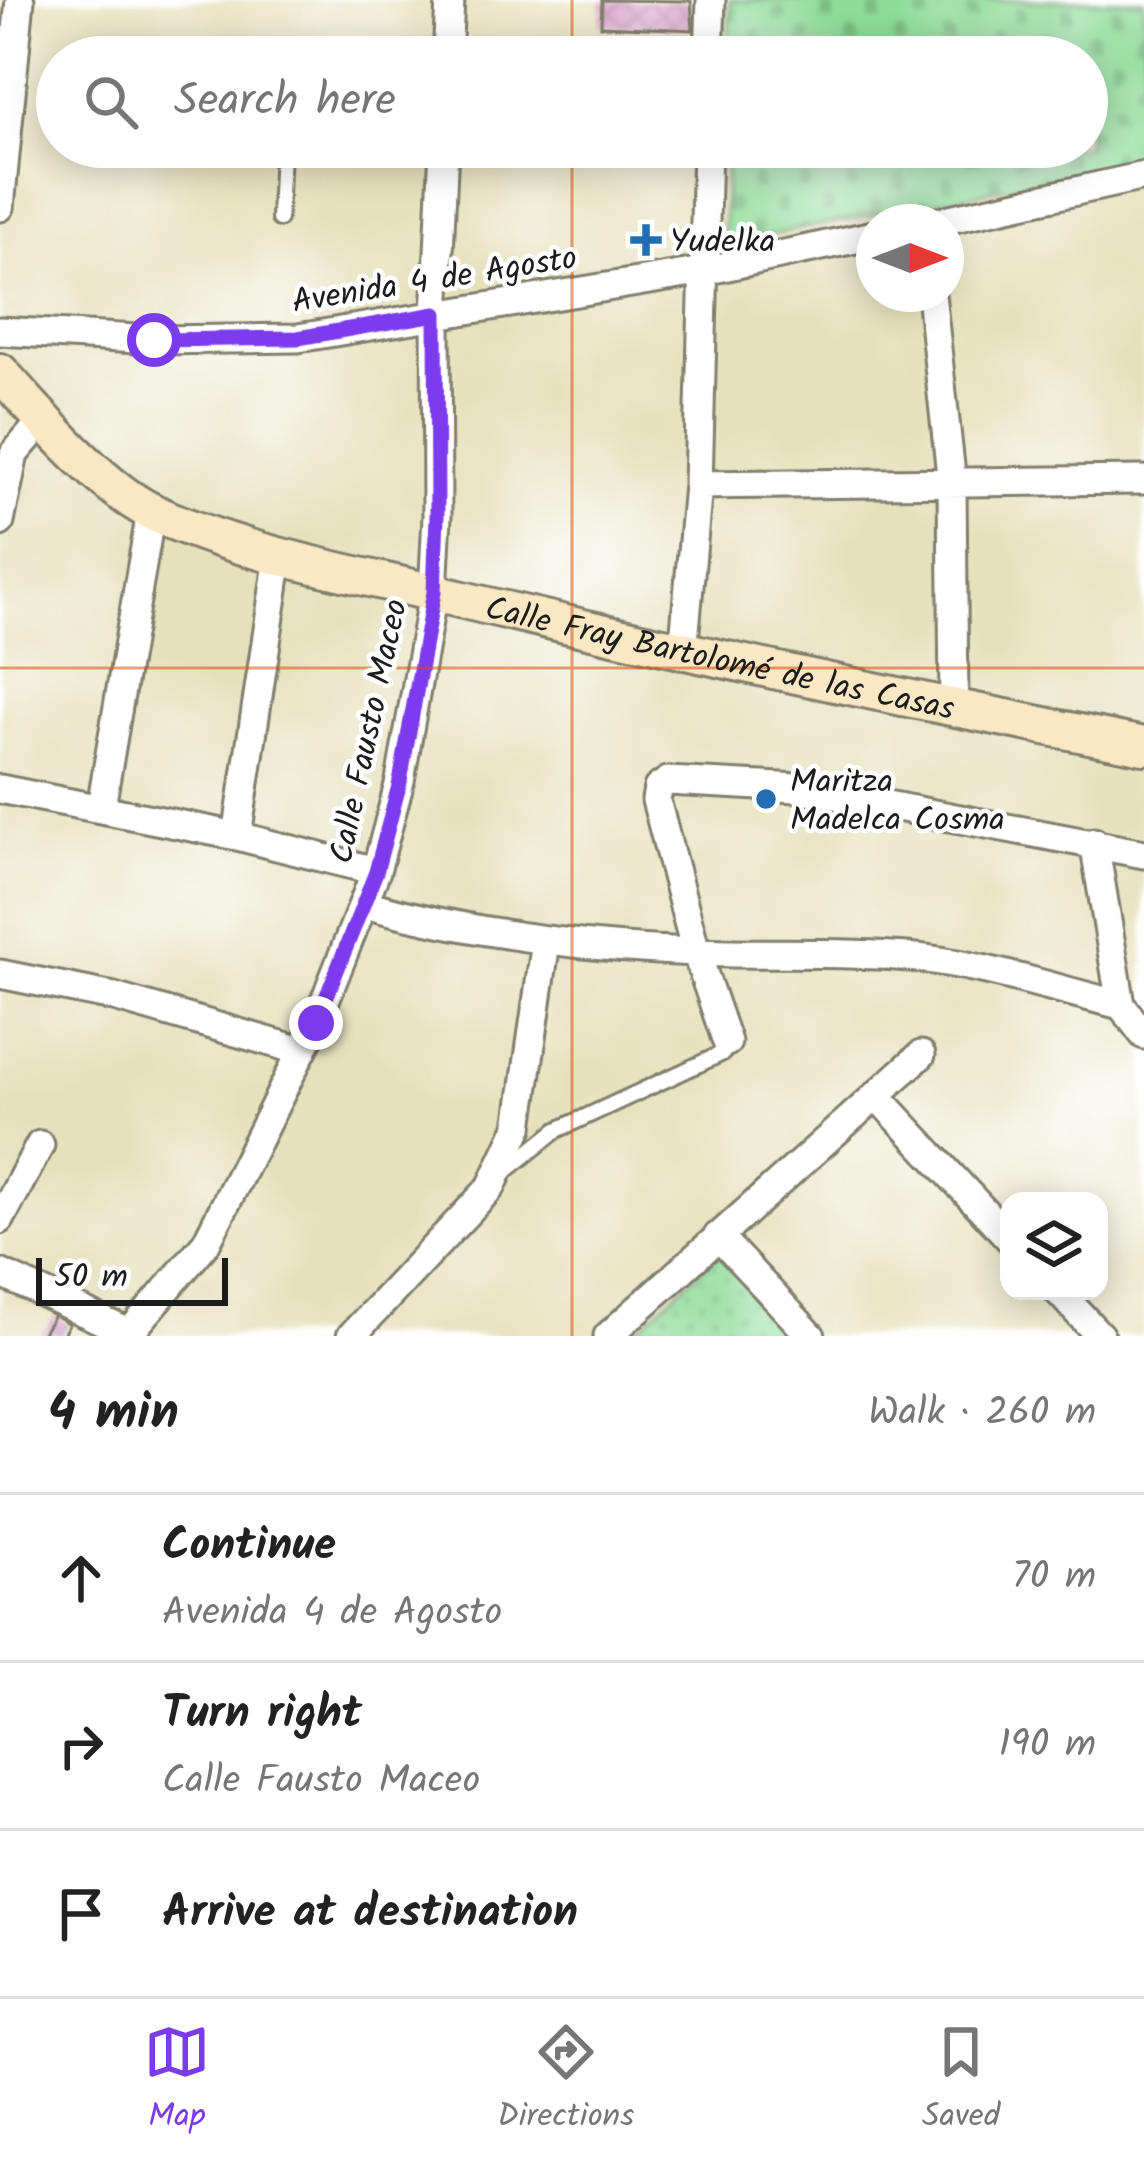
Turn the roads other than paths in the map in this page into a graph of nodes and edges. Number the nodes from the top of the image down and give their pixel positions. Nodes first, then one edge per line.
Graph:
1 (20, 0) edge
2 (450, 0) edge
3 (711, 0) edge
4 (448, 36) edge
5 (710, 36) edge
6 (281, 168) edge
7 (442, 168) edge
8 (706, 168) edge
9 (1144, 176) edge
10 (0, 207) edge
11 (964, 216) edge
12 (279, 219) dead end
13 (856, 239) edge
14 (704, 271) junction
15 (933, 312) edge
16 (436, 314) junction
17 (0, 331) edge
18 (0, 372) edge
19 (43, 420) junction
20 (1144, 480) edge
21 (952, 484) junction
22 (698, 485) junction
23 (151, 512) junction
24 (0, 522) edge
25 (279, 556) junction
26 (434, 592) junction
27 (683, 653) junction
28 (954, 708) junction
29 (1144, 746) edge
30 (0, 789) edge
31 (100, 808) junction
32 (237, 836) junction
33 (1094, 842) junction
34 (1144, 854) edge
35 (376, 872) junction
36 (364, 904) junction
37 (546, 941) junction
38 (696, 952) junction
39 (0, 974) edge
40 (1121, 1004) junction
41 (1144, 1035) edge
42 (727, 1042) joint
43 (302, 1051) junction
44 (921, 1055) dead end
45 (876, 1095) junction
46 (40, 1145) dead end
47 (491, 1187) junction
48 (0, 1220) edge
49 (1000, 1228) edge
50 (718, 1236) junction
51 (0, 1273) edge
52 (1066, 1300) edge
53 (131, 1334) edge
54 (351, 1336) edge
55 (608, 1336) edge
56 (811, 1336) edge
57 (1100, 1336) edge

1 - 10 street
2 - 4 street
3 - 5 street
6 - 12 lane
7 - 16 street, Calle Fausto Maceo
8 - 14 street
9 - 11 street
13 - 14 street, Avenida 4 de Agosto
14 - 16 street, Avenida 4 de Agosto
14 - 22 street
15 - 21 street
16 - 17 street, Avenida 4 de Agosto
16 - 26 street, Calle Fausto Maceo
18 - 19 main road, Calle Fray Bartolomé de las Casas
19 - 23 main road, Calle Fray Bartolomé de las Casas
19 - 24 street
20 - 21 street
21 - 22 street
21 - 28 street
22 - 27 street
23 - 25 main road, Calle Fray Bartolomé de las Casas
23 - 31 street
25 - 26 main road, Calle Fray Bartolomé de las Casas
25 - 32 street
26 - 27 main road, Calle Fray Bartolomé de las Casas
26 - 35 street, Calle Fausto Maceo
27 - 28 main road, Calle Fray Bartolomé de las Casas
28 - 29 main road, Calle Fray Bartolomé de las Casas
30 - 31 street
31 - 32 street
32 - 35 street
33 - 34 street
33 - 38 street
33 - 40 street
35 - 36 street, Calle Fausto Maceo
36 - 37 street
36 - 43 street, Calle Fausto Maceo
37 - 38 street
37 - 47 street
38 - 40 street
38 - 42 street
39 - 43 street
40 - 41 street
42 - 47 lane
43 - 53 street, Calle Fausto Maceo
44 - 45 street
45 - 49 street
45 - 50 street
46 - 48 street
47 - 54 street
50 - 55 street
50 - 56 street
51 - 53 street
52 - 57 street

